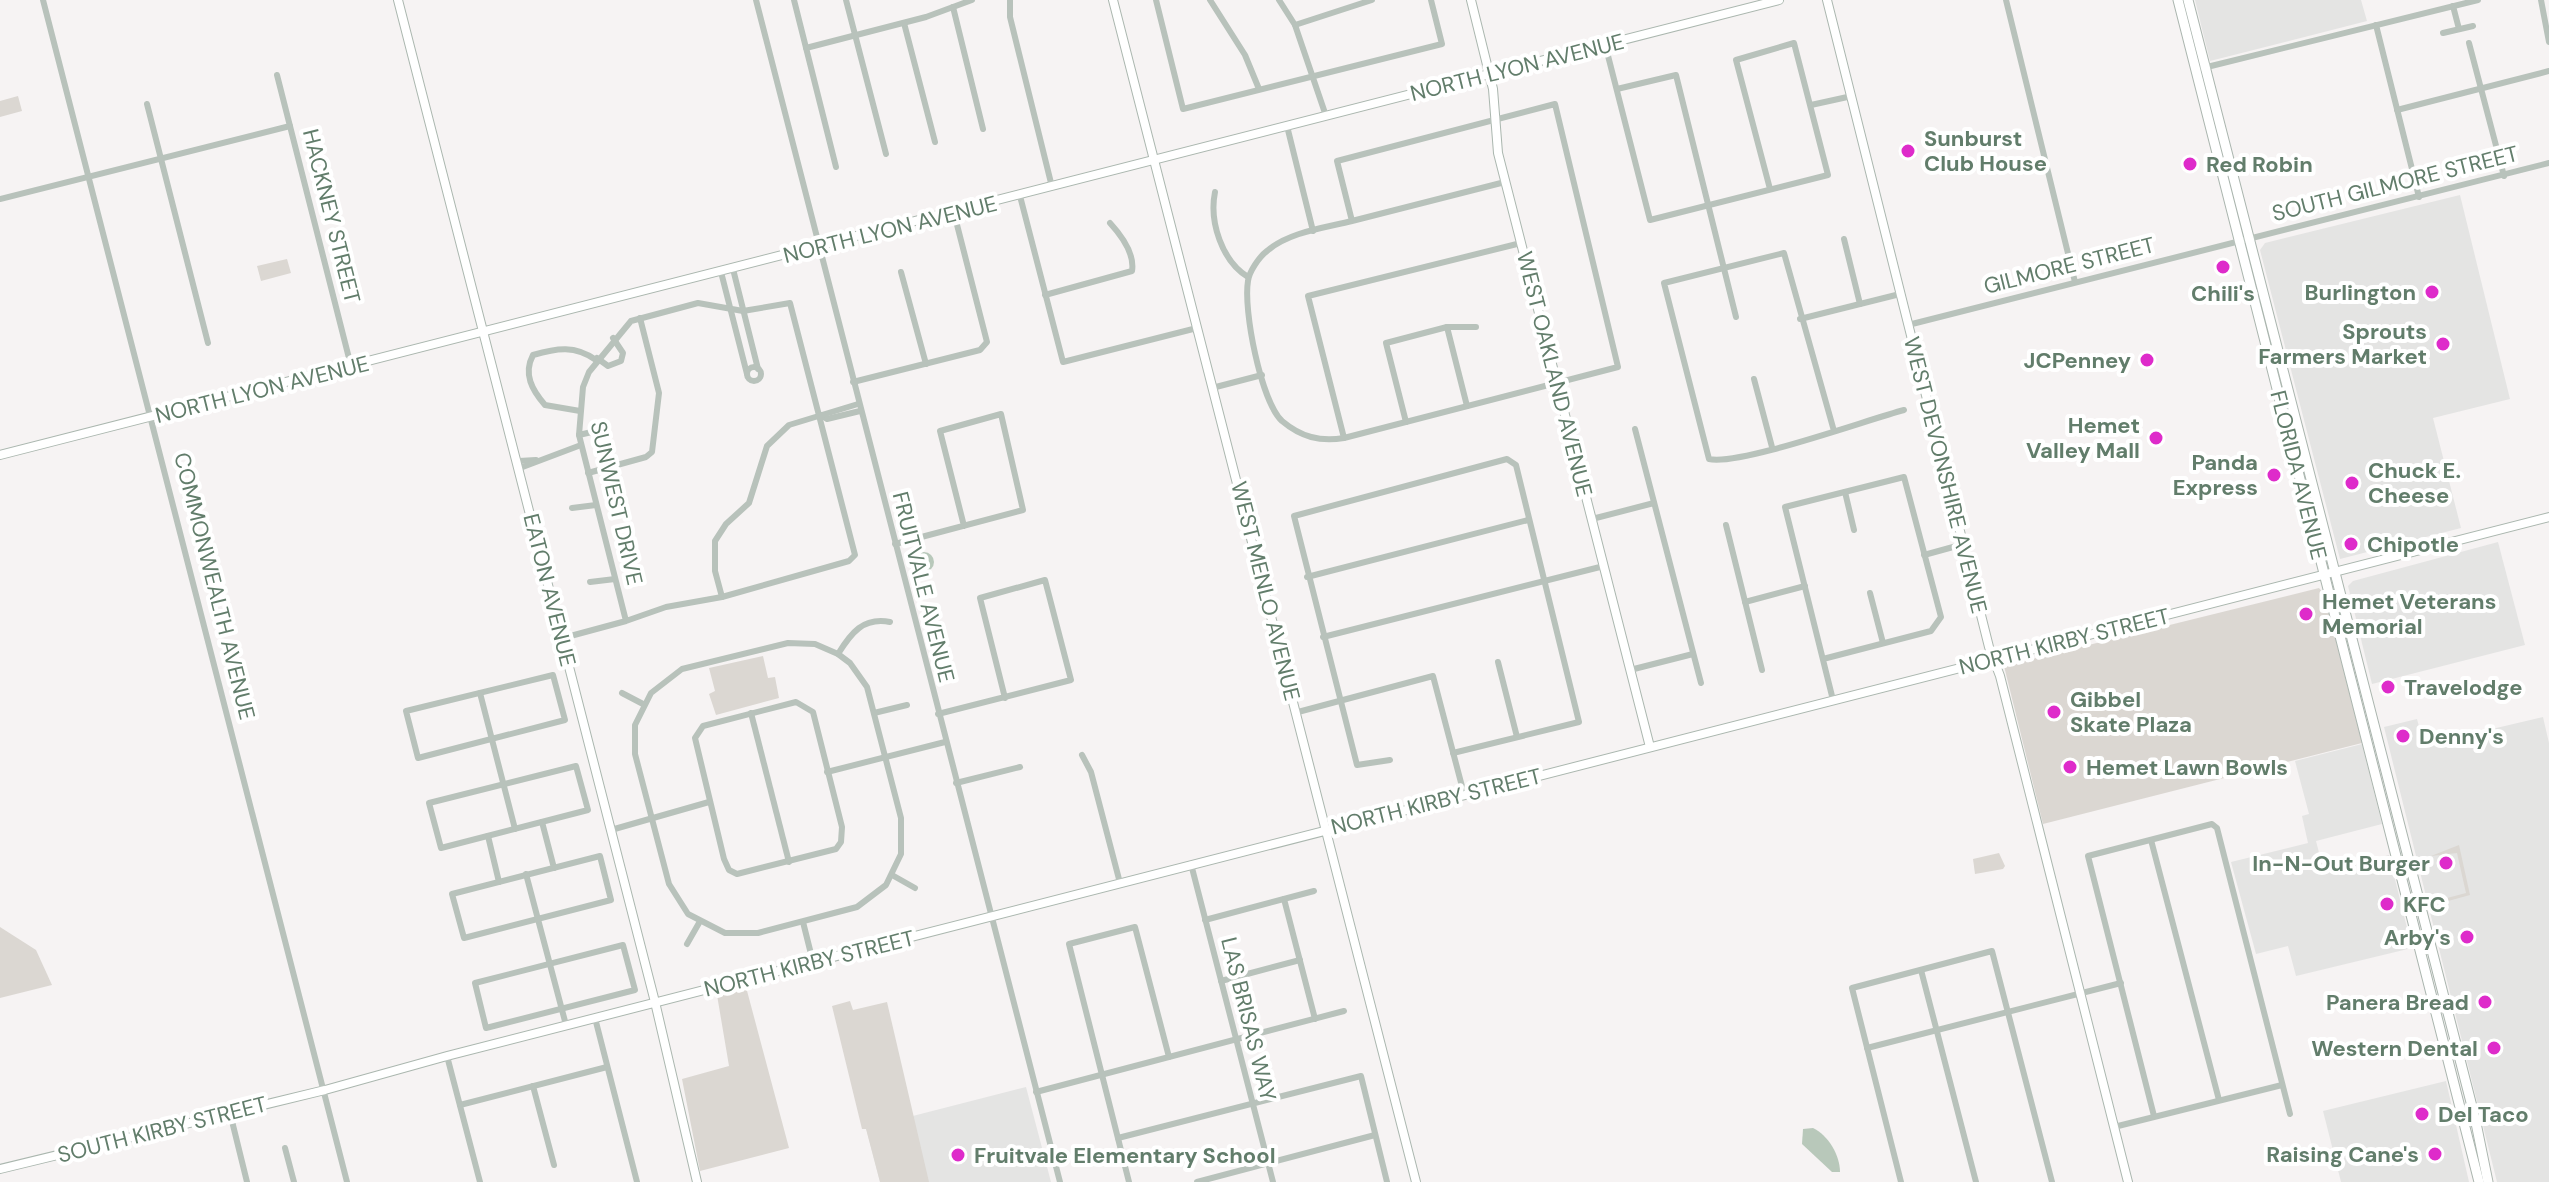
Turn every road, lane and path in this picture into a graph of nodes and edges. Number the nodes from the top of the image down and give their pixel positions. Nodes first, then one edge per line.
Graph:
1 (43, 0) edge
2 (398, 0) edge
3 (756, 0) edge
4 (794, 0) edge
5 (846, 0) edge
6 (972, 0) edge
7 (1010, 0) edge
8 (1113, 0) edge
9 (1156, 0) edge
10 (1210, 0) edge
11 (1279, 0) edge
12 (1372, 0) edge
13 (1431, 0) edge
14 (1471, 0) edge
15 (1779, 0) edge
16 (1827, 0) edge
17 (2006, 0) edge
18 (2178, 0) edge
19 (2188, 0) edge
20 (2478, 0) edge
21 (2541, 0) edge
22 (2453, 6) junction
23 (953, 7) junction
24 (904, 23) junction
25 (1295, 25) junction
26 (2376, 25) junction
27 (2473, 26) dead end
28 (2459, 29) junction
29 (2443, 33) dead end
30 (855, 35) junction
31 (2549, 42) edge
32 (2469, 43) dead end
33 (1605, 44) junction
34 (806, 48) junction
35 (2200, 69) junction
36 (2549, 71) edge
37 (1490, 73) junction
38 (277, 75) dead end
39 (1315, 77) junction
40 (1259, 89) junction
41 (1617, 89) junction
42 (2481, 89) junction
43 (1852, 96) junction
44 (147, 104) dead end
45 (1811, 105) junction
46 (2397, 110) junction
47 (1326, 116) junction
48 (1495, 119) junction
49 (290, 126) junction
50 (1287, 126) junction
51 (983, 129) dead end
52 (935, 142) dead end
53 (886, 154) dead end
54 (161, 158) junction
55 (1154, 161) junction
56 (2549, 163) edge
57 (836, 167) dead end
58 (90, 176) junction
59 (2504, 176) junction
60 (1505, 182) junction
61 (1052, 187) junction
62 (1770, 189) junction
63 (1215, 192) dead end
64 (1020, 196) junction
65 (2419, 197) junction
66 (0, 199) edge
67 (1709, 205) junction
68 (954, 213) junction
69 (1352, 221) junction
70 (1110, 223) dead end
71 (1313, 231) junction
72 (1844, 239) dead end
73 (2244, 239) junction
74 (1521, 243) junction
75 (818, 247) junction
76 (1724, 268) junction
77 (733, 269) junction
78 (721, 272) junction
79 (901, 272) dead end
80 (1248, 277) junction
81 (2075, 282) junction
82 (739, 293) junction
83 (1900, 294) junction
84 (1045, 295) junction
85 (727, 296) junction
86 (1860, 304) junction
87 (731, 311) junction
88 (743, 311) junction
89 (1736, 317) dead end
90 (640, 318) junction
91 (1800, 319) junction
92 (1908, 325) junction
93 (1447, 327) junction
94 (1476, 327) dead end
95 (1197, 328) junction
96 (484, 332) junction
97 (613, 338) junction
98 (208, 343) dead end
99 (2267, 350) junction
100 (596, 359) junction
101 (926, 364) junction
102 (351, 366) junction
103 (758, 369) junction
104 (747, 374) junction
105 (1262, 375) junction
106 (1754, 379) dead end
107 (853, 382) junction
108 (1557, 383) junction
109 (1212, 388) junction
110 (1467, 406) junction
111 (859, 407) junction
112 (1904, 410) dead end
113 (580, 411) junction
114 (821, 415) junction
115 (153, 417) junction
116 (1406, 422) junction
117 (2286, 422) junction
118 (1635, 429) dead end
119 (2299, 430) junction
120 (1834, 431) junction
121 (579, 435) junction
122 (1344, 438) junction
123 (581, 445) junction
124 (1772, 447) junction
125 (0, 455) edge
126 (519, 465) junction
127 (606, 469) junction
128 (588, 473) junction
129 (1845, 492) junction
130 (2315, 493) junction
131 (1654, 503) junction
132 (596, 505) junction
133 (572, 508) dead end
134 (2549, 517) edge
135 (1592, 519) junction
136 (1528, 520) junction
137 (1726, 525) dead end
138 (964, 526) junction
139 (1854, 530) dead end
140 (895, 544) junction
141 (1964, 544) junction
142 (1924, 555) junction
143 (1604, 566) junction
144 (2330, 572) junction
145 (1307, 577) junction
146 (615, 579) junction
147 (590, 582) dead end
148 (1543, 582) junction
149 (1805, 586) junction
150 (1870, 593) dead end
151 (722, 597) junction
152 (1745, 602) junction
153 (626, 621) junction
154 (890, 622) dead end
155 (1323, 637) junction
156 (563, 638) junction
157 (1883, 643) junction
158 (838, 654) junction
159 (1693, 654) junction
160 (1823, 659) junction
161 (1993, 659) junction
162 (1498, 662) dead end
163 (1630, 670) junction
164 (1762, 670) dead end
165 (1701, 683) dead end
166 (480, 693) junction
167 (622, 693) dead end
168 (1005, 698) junction
169 (1339, 700) junction
170 (1833, 700) junction
171 (643, 704) junction
172 (907, 705) dead end
173 (1298, 712) junction
174 (751, 713) junction
175 (874, 713) junction
176 (938, 714) junction
177 (1517, 737) junction
178 (492, 739) junction
179 (945, 742) junction
180 (1650, 747) junction
181 (2370, 750) junction
182 (1453, 753) junction
183 (1082, 755) dead end
184 (886, 757) junction
185 (1390, 760) dead end
186 (1020, 767) dead end
187 (827, 772) junction
188 (2389, 782) junction
189 (956, 783) junction
190 (504, 784) junction
191 (1464, 794) junction
192 (709, 802) junction
193 (2384, 803) junction
194 (652, 818) junction
195 (542, 822) junction
196 (515, 829) junction
197 (1327, 829) junction
198 (611, 830) junction
199 (488, 836) junction
200 (2151, 840) junction
201 (2405, 846) junction
202 (789, 862) junction
203 (1191, 864) junction
204 (554, 868) junction
205 (526, 874) junction
206 (892, 875) junction
207 (499, 882) junction
208 (1120, 883) junction
209 (915, 888) dead end
210 (1314, 891) dead end
211 (1284, 899) junction
212 (990, 916) junction
213 (538, 919) junction
214 (1205, 920) junction
215 (803, 922) junction
216 (699, 923) junction
217 (687, 944) dead end
218 (1300, 960) junction
219 (813, 962) junction
220 (550, 964) junction
221 (1921, 970) junction
222 (1221, 981) junction
223 (2121, 983) junction
224 (2080, 993) junction
225 (655, 1002) junction
226 (561, 1009) junction
227 (1344, 1011) dead end
228 (2009, 1012) junction
229 (595, 1018) junction
230 (1315, 1019) junction
231 (566, 1025) junction
232 (1937, 1031) junction
233 (1236, 1040) junction
234 (1867, 1048) junction
235 (447, 1056) junction
236 (1169, 1057) junction
237 (607, 1067) junction
238 (1102, 1075) junction
239 (2282, 1085) junction
240 (533, 1086) junction
241 (325, 1090) junction
242 (1036, 1092) junction
243 (2219, 1100) junction
244 (1253, 1104) junction
245 (460, 1105) junction
246 (230, 1113) junction
247 (2290, 1114) dead end
248 (2154, 1116) junction
249 (2114, 1127) junction
250 (1375, 1135) junction
251 (1118, 1138) junction
252 (285, 1148) dead end
253 (1268, 1164) junction
254 (554, 1165) dead end
255 (0, 1169) edge
256 (247, 1182) edge
257 (294, 1182) edge
258 (347, 1182) edge
259 (480, 1182) edge
260 (637, 1182) edge
261 (697, 1182) edge
262 (1060, 1182) edge
263 (1129, 1182) edge
264 (1197, 1182) edge
265 (1273, 1182) edge
266 (1387, 1182) edge
267 (1416, 1182) edge
268 (1901, 1182) edge
269 (1976, 1182) edge
270 (2052, 1182) edge
271 (2128, 1182) edge
272 (2479, 1182) edge
273 (2488, 1182) edge

1 - 58 street, COMMONWEALTH AVENUE
2 - 96 street, EATON AVENUE
3 - 75 street, FRUITVALE AVENUE
4 - 34 street
5 - 30 street
6 - 23 street
7 - 61 street
8 - 55 street, WEST MENLO AVENUE
9 - 40 street
10 - 40 street
11 - 25 street
12 - 25 street
13 - 39 street
14 - 37 street, WEST OAKLAND AVENUE
15 - 33 street, NORTH LYON AVENUE
16 - 43 street, WEST DEVONSHIRE AVENUE
17 - 81 street
18 - 35 main road, FLORIDA AVENUE
19 - 35 main road, FLORIDA AVENUE
20 - 22 street
21 - 31 street
22 - 26 street
22 - 28 street
23 - 24 street
23 - 51 street
24 - 30 street
24 - 52 street
25 - 39 street
26 - 35 street
26 - 46 street
27 - 28 street
28 - 29 street
30 - 34 street
30 - 53 street
32 - 42 street
33 - 37 street, NORTH LYON AVENUE
33 - 41 street
34 - 57 street
35 - 73 main road, FLORIDA AVENUE
36 - 42 street
37 - 47 street, NORTH LYON AVENUE
37 - 48 street, WEST OAKLAND AVENUE
38 - 49 street, HACKNEY STREET
39 - 40 street
39 - 47 street
41 - 67 street
41 - 67 street
42 - 46 street
42 - 59 street
43 - 45 street
43 - 83 street, WEST DEVONSHIRE AVENUE
44 - 54 street
45 - 62 street
45 - 62 street
46 - 65 street
47 - 50 street, NORTH LYON AVENUE
48 - 60 street, WEST OAKLAND AVENUE
48 - 69 street
48 - 108 street
49 - 54 street
49 - 102 street, HACKNEY STREET
50 - 55 street, NORTH LYON AVENUE
50 - 71 street
54 - 58 street
54 - 98 street
55 - 61 street, NORTH LYON AVENUE
55 - 95 street, WEST MENLO AVENUE
56 - 59 street, SOUTH GILMORE STREET
58 - 66 street
58 - 115 street, COMMONWEALTH AVENUE
59 - 65 street, SOUTH GILMORE STREET
60 - 69 street
60 - 74 street, WEST OAKLAND AVENUE
61 - 64 street, NORTH LYON AVENUE
62 - 67 street
63 - 80 street
64 - 68 street, NORTH LYON AVENUE
64 - 84 street
65 - 73 street, SOUTH GILMORE STREET
67 - 76 street
68 - 75 street, NORTH LYON AVENUE
68 - 101 street
69 - 71 street
70 - 84 street
71 - 80 street
72 - 86 street
73 - 81 street, GILMORE STREET
73 - 99 main road, FLORIDA AVENUE
73 - 119 main road, FLORIDA AVENUE
74 - 108 street, WEST OAKLAND AVENUE
74 - 122 street
75 - 77 street, NORTH LYON AVENUE
75 - 107 street, FRUITVALE AVENUE
76 - 89 street
76 - 91 street
76 - 124 street
77 - 78 street, NORTH LYON AVENUE
77 - 82 street
78 - 85 street
78 - 96 street, NORTH LYON AVENUE
79 - 101 street
80 - 105 street
81 - 92 street, GILMORE STREET
82 - 85 street
82 - 88 street
83 - 86 street
83 - 92 street, WEST DEVONSHIRE AVENUE
84 - 95 street
85 - 87 street
86 - 91 street
87 - 88 street, SUNWEST DRIVE
87 - 90 street, SUNWEST DRIVE
87 - 104 street
88 - 103 street
88 - 114 street, SUNWEST DRIVE
90 - 97 street, SUNWEST DRIVE
90 - 127 street
91 - 120 street
92 - 141 street, WEST DEVONSHIRE AVENUE
93 - 94 street
93 - 110 street
93 - 116 street
95 - 109 street, WEST MENLO AVENUE
96 - 102 street, NORTH LYON AVENUE
96 - 126 street, EATON AVENUE
97 - 100 street, SUNWEST DRIVE
97 - 100 street
99 - 117 main road, FLORIDA AVENUE
99 - 119 main road
100 - 113 street, SUNWEST DRIVE
100 - 113 street
101 - 107 street
102 - 115 street, NORTH LYON AVENUE
103 - 104 street
103 - 104 street
105 - 109 street
105 - 122 street
106 - 124 street
107 - 111 street, FRUITVALE AVENUE
108 - 110 street
108 - 135 street, WEST OAKLAND AVENUE
109 - 173 street, WEST MENLO AVENUE
110 - 116 street
111 - 114 street
111 - 140 street, FRUITVALE AVENUE
112 - 120 street
113 - 121 street, SUNWEST DRIVE
114 - 151 street
114 - 151 street
115 - 125 street, NORTH LYON AVENUE
115 - 241 street, COMMONWEALTH AVENUE
116 - 122 street
117 - 130 main road
117 - 144 main road, FLORIDA AVENUE
118 - 131 street
119 - 130 main road, FLORIDA AVENUE
120 - 124 street
121 - 123 street, SUNWEST DRIVE
121 - 127 street
123 - 126 street
123 - 128 street, SUNWEST DRIVE
126 - 156 street, EATON AVENUE
127 - 128 street
128 - 132 street, SUNWEST DRIVE
129 - 139 street
129 - 142 street
129 - 149 street
130 - 144 main road, FLORIDA AVENUE
131 - 135 street
131 - 159 street
132 - 133 street
132 - 146 street, SUNWEST DRIVE
134 - 144 street, NORTH KIRBY STREET
135 - 143 street, WEST OAKLAND AVENUE
136 - 145 street
136 - 145 street
136 - 148 street
137 - 152 street
138 - 138 street
138 - 140 street
140 - 176 street, FRUITVALE AVENUE
141 - 142 street
141 - 161 street, WEST DEVONSHIRE AVENUE
142 - 157 street
143 - 148 street
143 - 163 street, WEST OAKLAND AVENUE
144 - 161 street, NORTH KIRBY STREET
144 - 181 main road, FLORIDA AVENUE
144 - 188 main road, FLORIDA AVENUE
145 - 155 street
146 - 147 street
146 - 153 street, SUNWEST DRIVE
148 - 155 street
148 - 177 street
149 - 152 street
149 - 160 street
150 - 157 street
151 - 153 street
152 - 164 street
153 - 156 street
154 - 158 street
155 - 169 street
156 - 198 street, EATON AVENUE
157 - 160 street
158 - 171 street
158 - 175 street
159 - 163 street
159 - 165 street
160 - 170 street
161 - 170 street, NORTH KIRBY STREET
161 - 224 street, WEST DEVONSHIRE AVENUE
162 - 177 street
163 - 180 street, WEST OAKLAND AVENUE
166 - 178 street
166 - 178 street
166 - 178 street
167 - 171 street
168 - 168 street
168 - 176 street
169 - 173 street
169 - 182 street
169 - 185 street
170 - 180 street, NORTH KIRBY STREET
171 - 194 street
172 - 175 street
173 - 197 street, WEST MENLO AVENUE
174 - 187 street
174 - 192 street
174 - 202 street
175 - 184 street
176 - 179 street, FRUITVALE AVENUE
177 - 182 street
178 - 190 street
179 - 184 street
179 - 189 street, FRUITVALE AVENUE
180 - 191 street, NORTH KIRBY STREET
181 - 188 main road
181 - 193 main road, FLORIDA AVENUE
182 - 191 street
183 - 208 street
184 - 187 street
184 - 206 street
186 - 189 street
187 - 202 street
188 - 201 main road, FLORIDA AVENUE
189 - 212 street, FRUITVALE AVENUE
190 - 195 street
190 - 196 street
190 - 199 street
191 - 197 street, NORTH KIRBY STREET
192 - 194 street
192 - 202 street
193 - 201 main road
193 - 272 main road, FLORIDA AVENUE
194 - 198 street
194 - 216 street
195 - 196 street
195 - 204 street
196 - 199 street
197 - 203 street, NORTH KIRBY STREET
197 - 267 street, WEST MENLO AVENUE
198 - 225 street, EATON AVENUE
199 - 207 street
200 - 223 street
200 - 239 street
200 - 243 street
201 - 273 main road, FLORIDA AVENUE
203 - 208 street, NORTH KIRBY STREET
203 - 214 street, LAS BRISAS WAY
204 - 205 street
204 - 213 street
205 - 207 street
205 - 213 street
206 - 209 street
206 - 215 street
207 - 213 street
208 - 212 street, NORTH KIRBY STREET
210 - 211 street
211 - 214 street
211 - 218 street
212 - 219 street, NORTH KIRBY STREET
212 - 242 street, FRUITVALE AVENUE
213 - 220 street
214 - 222 street, LAS BRISAS WAY
215 - 216 street
215 - 219 street
216 - 217 street
218 - 222 street
218 - 230 street
219 - 225 street, NORTH KIRBY STREET
220 - 226 street
220 - 226 street
220 - 226 street
221 - 228 street
221 - 232 street
221 - 234 street
222 - 233 street, LAS BRISAS WAY
223 - 224 street
223 - 248 street
224 - 228 street
224 - 249 street, WEST DEVONSHIRE AVENUE
225 - 229 street, NORTH KIRBY STREET
225 - 261 street, EATON AVENUE
226 - 231 street
227 - 230 street
228 - 232 street
228 - 270 street
229 - 231 street, NORTH KIRBY STREET
229 - 237 street
230 - 233 street
231 - 235 street, NORTH KIRBY STREET
232 - 234 street
232 - 269 street
233 - 236 street
233 - 244 street, LAS BRISAS WAY
234 - 268 street
235 - 241 street, NORTH KIRBY STREET
235 - 245 street
236 - 238 street
236 - 238 street
237 - 240 street
237 - 260 street
238 - 242 street
238 - 251 street
239 - 243 street
239 - 247 street
240 - 245 street
240 - 254 street
241 - 246 street, SOUTH KIRBY STREET
241 - 258 street, COMMONWEALTH AVENUE
242 - 262 street, FRUITVALE AVENUE
243 - 248 street
244 - 250 street
244 - 251 street
244 - 253 street, LAS BRISAS WAY
245 - 259 street
246 - 255 street, SOUTH KIRBY STREET
246 - 256 street
248 - 249 street
249 - 271 street, WEST DEVONSHIRE AVENUE
250 - 253 street
250 - 266 street
251 - 263 street
252 - 257 street
253 - 264 street
253 - 265 street, LAS BRISAS WAY

